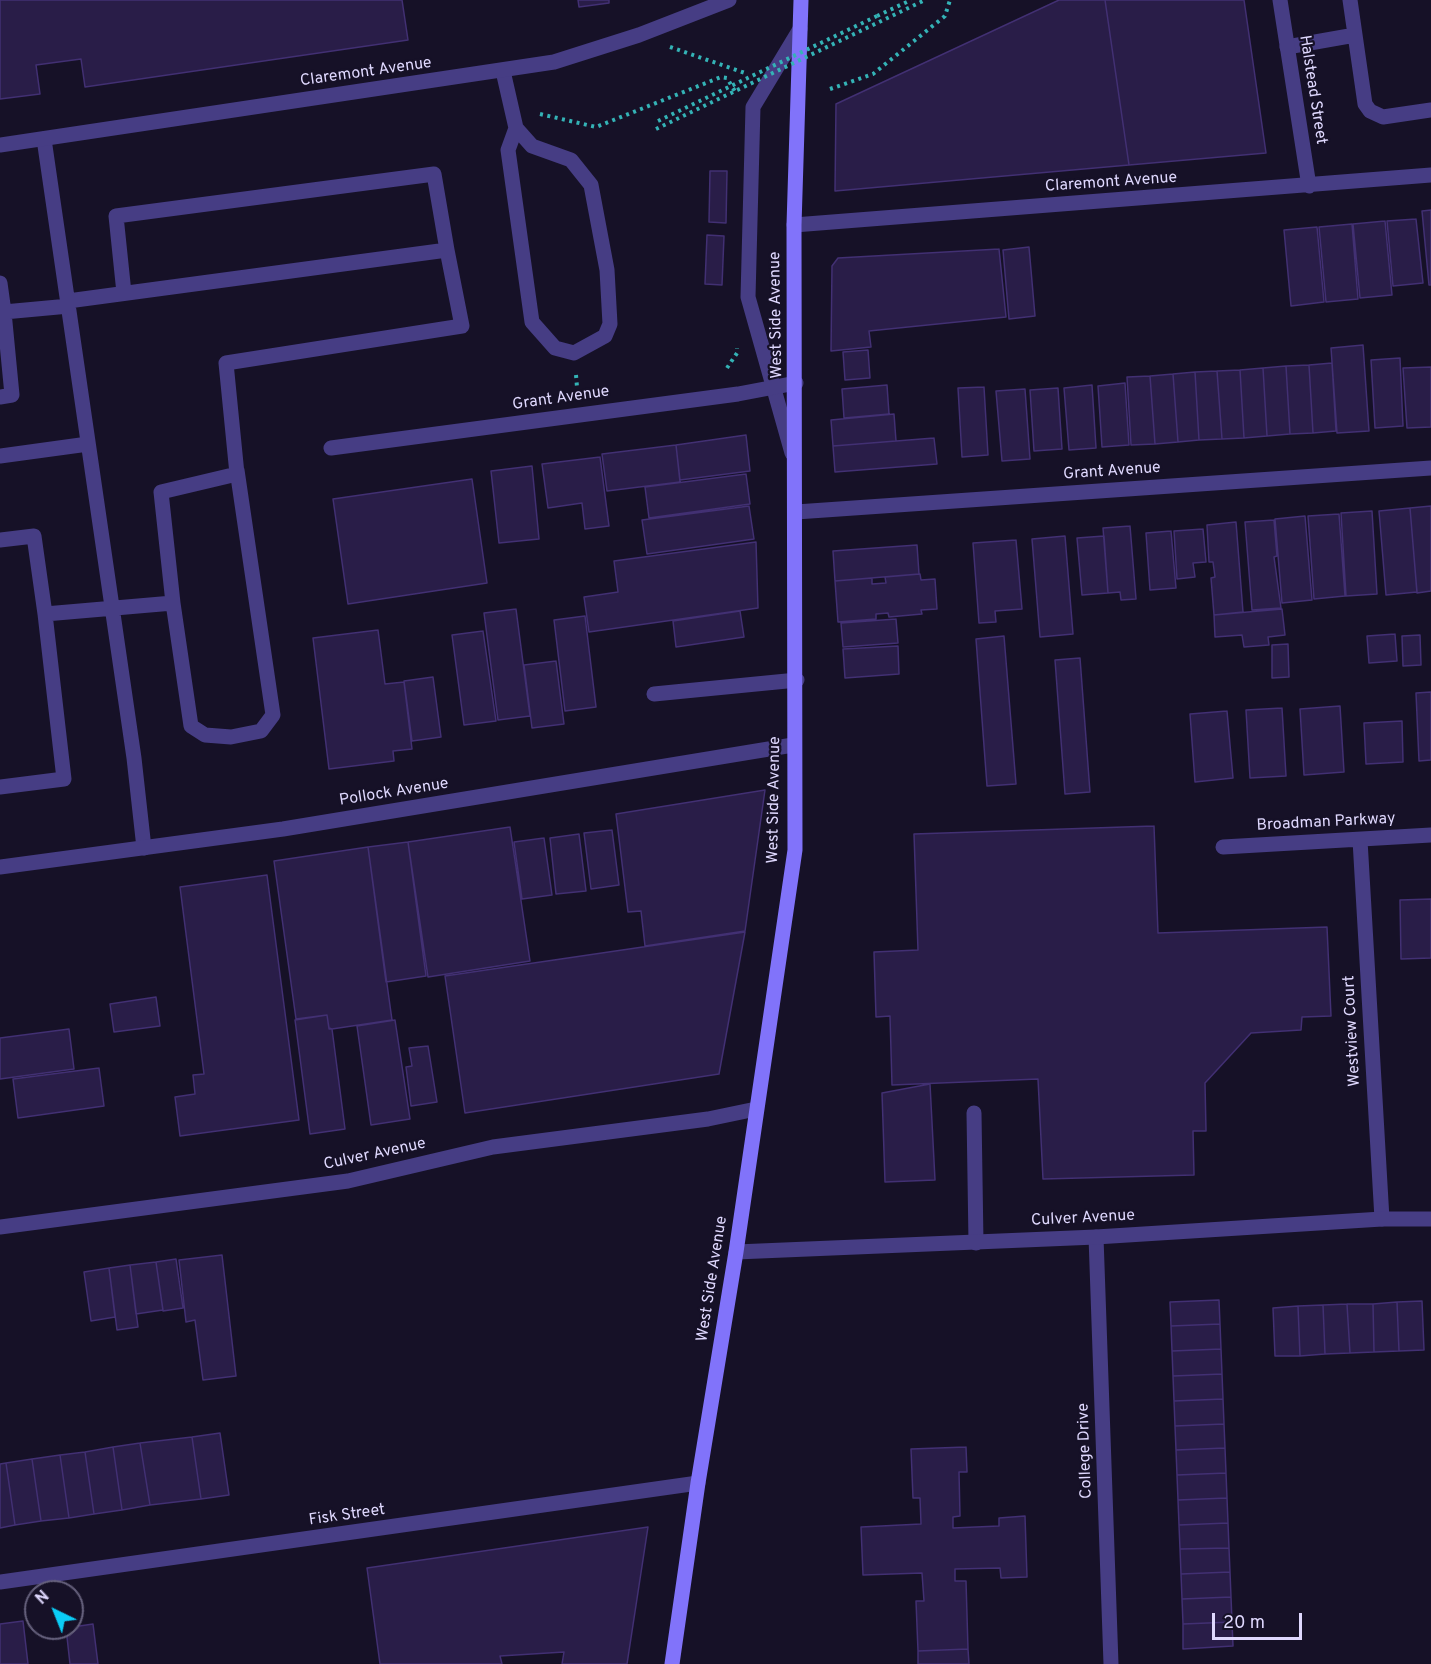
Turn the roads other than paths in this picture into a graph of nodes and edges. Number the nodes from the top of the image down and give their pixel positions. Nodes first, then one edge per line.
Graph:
1 (729, 0) edge
2 (801, 0) edge
3 (1280, 0) edge
4 (1350, 0) edge
5 (800, 29) junction
6 (1355, 35) junction
7 (1287, 47) junction
8 (503, 71) junction
9 (1431, 110) edge
10 (516, 128) junction
11 (44, 139) junction
12 (0, 145) edge
13 (1431, 175) edge
14 (1309, 186) junction
15 (794, 225) junction
16 (447, 250) junction
17 (0, 283) edge
18 (124, 293) junction
19 (68, 303) junction
20 (4, 312) junction
21 (796, 383) junction
22 (773, 387) junction
23 (0, 397) edge
24 (88, 444) junction
25 (331, 448) dead end
26 (0, 456) edge
27 (796, 466) junction
28 (1431, 468) edge
29 (237, 470) junction
30 (796, 512) junction
31 (0, 540) edge
32 (172, 603) junction
33 (112, 610) junction
34 (45, 614) junction
35 (796, 680) junction
36 (654, 694) dead end
37 (793, 745) junction
38 (0, 787) edge
39 (1431, 835) edge
40 (1360, 840) junction
41 (1223, 847) dead end
42 (144, 848) junction
43 (0, 867) edge
44 (756, 1109) junction
45 (974, 1113) dead end
46 (1382, 1219) junction
47 (1431, 1219) edge
48 (0, 1227) edge
49 (1096, 1237) junction
50 (976, 1243) junction
51 (736, 1252) junction
52 (698, 1483) junction
53 (0, 1582) edge
54 (672, 1664) edge
55 (1111, 1664) edge

1 - 8 street, Claremont Avenue
2 - 5 main road, West Side Avenue
3 - 7 street, Halstead Street
4 - 6 street
5 - 15 main road, West Side Avenue
5 - 22 street
6 - 7 street
6 - 9 street
7 - 14 street, Halstead Street
8 - 10 street
8 - 11 street, Claremont Avenue
10 - 10 street
11 - 12 street, Claremont Avenue
11 - 19 street
13 - 14 street, Claremont Avenue
14 - 15 street, Claremont Avenue
15 - 21 main road, West Side Avenue
16 - 18 street
16 - 18 street
16 - 29 street
17 - 20 street
18 - 19 street
19 - 20 street
19 - 24 street
20 - 23 street
21 - 22 street, Grant Avenue
21 - 27 main road, West Side Avenue
22 - 25 street, Grant Avenue
22 - 27 street
24 - 26 street
24 - 33 street
27 - 30 main road, West Side Avenue
28 - 30 street, Grant Avenue
29 - 32 street
29 - 32 street
30 - 35 main road, West Side Avenue
31 - 34 street
32 - 33 street
33 - 34 street
33 - 42 street
34 - 38 street
35 - 36 street
35 - 37 main road, West Side Avenue
37 - 42 street, Pollock Avenue
37 - 44 main road, West Side Avenue
39 - 40 street, Broadman Parkway
40 - 41 street, Broadman Parkway
40 - 46 street, Westview Court
42 - 43 street, Pollock Avenue
44 - 48 street, Culver Avenue
44 - 51 main road, West Side Avenue
45 - 50 street
46 - 47 street, Culver Avenue
46 - 49 street, Culver Avenue
49 - 50 street, Culver Avenue
49 - 55 street, College Drive
50 - 51 street, Culver Avenue
51 - 52 main road, West Side Avenue
52 - 53 street, Fisk Street
52 - 54 main road, West Side Avenue

